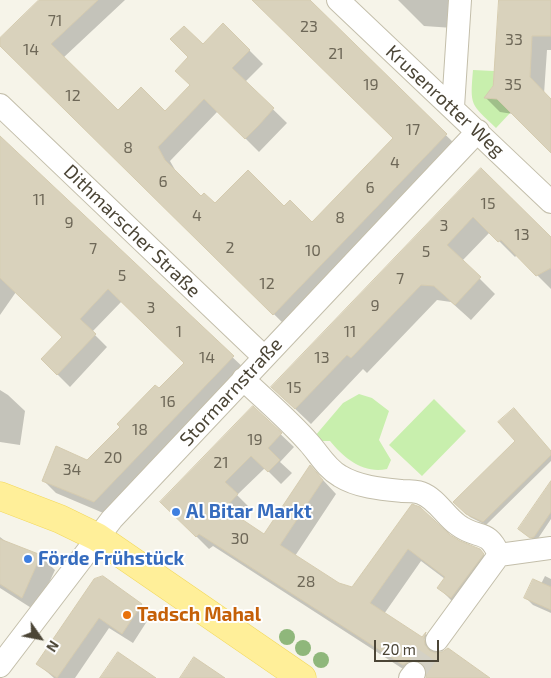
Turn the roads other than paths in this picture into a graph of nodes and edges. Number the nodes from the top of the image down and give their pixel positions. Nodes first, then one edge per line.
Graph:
1 (338, 0) edge
2 (460, 0) edge
3 (0, 105) edge
4 (453, 107) junction
5 (478, 131) junction
6 (551, 202) edge
7 (264, 357) junction
8 (243, 379) junction
9 (0, 496) edge
10 (97, 537) junction
11 (551, 548) edge
12 (499, 555) junction
13 (437, 640) tunnel mouth
14 (0, 666) edge
15 (302, 678) edge

1 - 4 street, Krusenrotter Weg
2 - 4 street
3 - 7 street, Dithmarscher Straße
4 - 5 street, Krusenrotter Weg
5 - 6 street, Krusenrotter Weg
5 - 7 street, Stormarnstraße
7 - 8 street, Stormarnstraße
8 - 10 street, Stormarnstraße
8 - 12 street
9 - 10 main road
10 - 14 street, Stormarnstraße
10 - 15 main road
11 - 12 street
12 - 13 street

